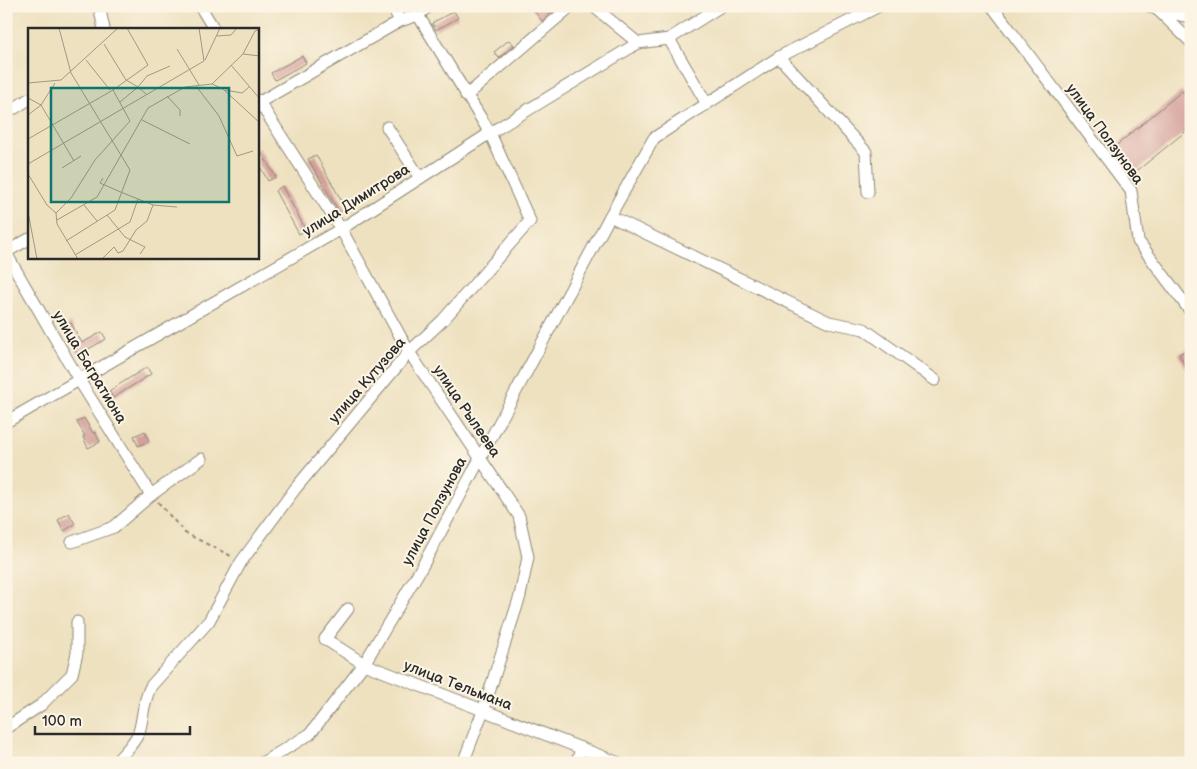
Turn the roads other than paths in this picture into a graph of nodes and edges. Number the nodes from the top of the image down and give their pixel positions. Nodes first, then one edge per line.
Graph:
1 (99, 6) edge
2 (200, 6) edge
3 (392, 6) edge
4 (429, 6) edge
5 (572, 6) edge
6 (593, 6) edge
7 (721, 6) edge
8 (879, 6) edge
9 (992, 6) edge
10 (1153, 8) edge
11 (418, 14) junction
12 (1191, 17) edge
13 (400, 21) junction
14 (104, 28) edge
15 (213, 28) edge
16 (669, 39) junction
17 (1191, 42) edge
18 (638, 43) junction
19 (779, 57) junction
20 (466, 96) junction
21 (28, 100) edge
22 (259, 101) edge
23 (259, 104) edge
24 (707, 104) junction
25 (6, 109) edge
26 (387, 127) dead end
27 (490, 133) junction
28 (420, 178) junction
29 (868, 192) dead end
30 (610, 216) junction
31 (341, 229) junction
32 (28, 240) edge
33 (6, 253) edge
34 (1191, 312) edge
35 (409, 352) junction
36 (79, 380) junction
37 (935, 380) dead end
38 (6, 422) edge
39 (479, 458) junction
40 (201, 459) dead end
41 (151, 495) junction
42 (72, 542) dead end
43 (348, 609) dead end
44 (77, 622) dead end
45 (364, 664) junction
46 (483, 711) junction
47 (6, 728) edge
48 (581, 748) junction
49 (114, 763) edge
50 (262, 763) edge
51 (463, 763) edge
52 (578, 763) edge
53 (619, 763) edge

1 - 14 street
2 - 15 street
3 - 13 street
4 - 11 street
5 - 20 street
6 - 18 street
7 - 16 street, улица Димитрова
8 - 19 street, улица Ползунова
9 - 34 street, улица Ползунова
10 - 12 street
10 - 17 street
11 - 13 street
11 - 20 street, улица Кутузова
13 - 22 street
16 - 18 street, улица Димитрова
16 - 24 street
18 - 27 street, улица Димитрова
19 - 24 street, улица Ползунова
19 - 29 street
20 - 27 street, улица Кутузова
21 - 25 street
23 - 31 street, улица Рылеева
24 - 30 street, улица Ползунова
26 - 28 street
27 - 28 street, улица Димитрова
27 - 35 street, улица Кутузова
28 - 31 street, улица Димитрова
30 - 37 street
30 - 39 street, улица Ползунова
31 - 35 street, улица Рылеева
31 - 36 street, улица Димитрова
32 - 33 street
33 - 36 street, улица Багратиона
35 - 39 street, улица Рылеева
35 - 49 street, улица Кутузова
36 - 38 street, улица Димитрова
36 - 41 street, улица Багратиона
39 - 45 street, улица Ползунова
39 - 46 street, улица Рылеева
40 - 41 street
41 - 42 street
43 - 45 street, улица Тельмана
44 - 47 street
45 - 46 street, улица Тельмана
45 - 50 street, улица Ползунова
46 - 48 street, улица Тельмана
46 - 51 street, улица Рылеева
48 - 52 street
48 - 53 street, улица Тельмана

